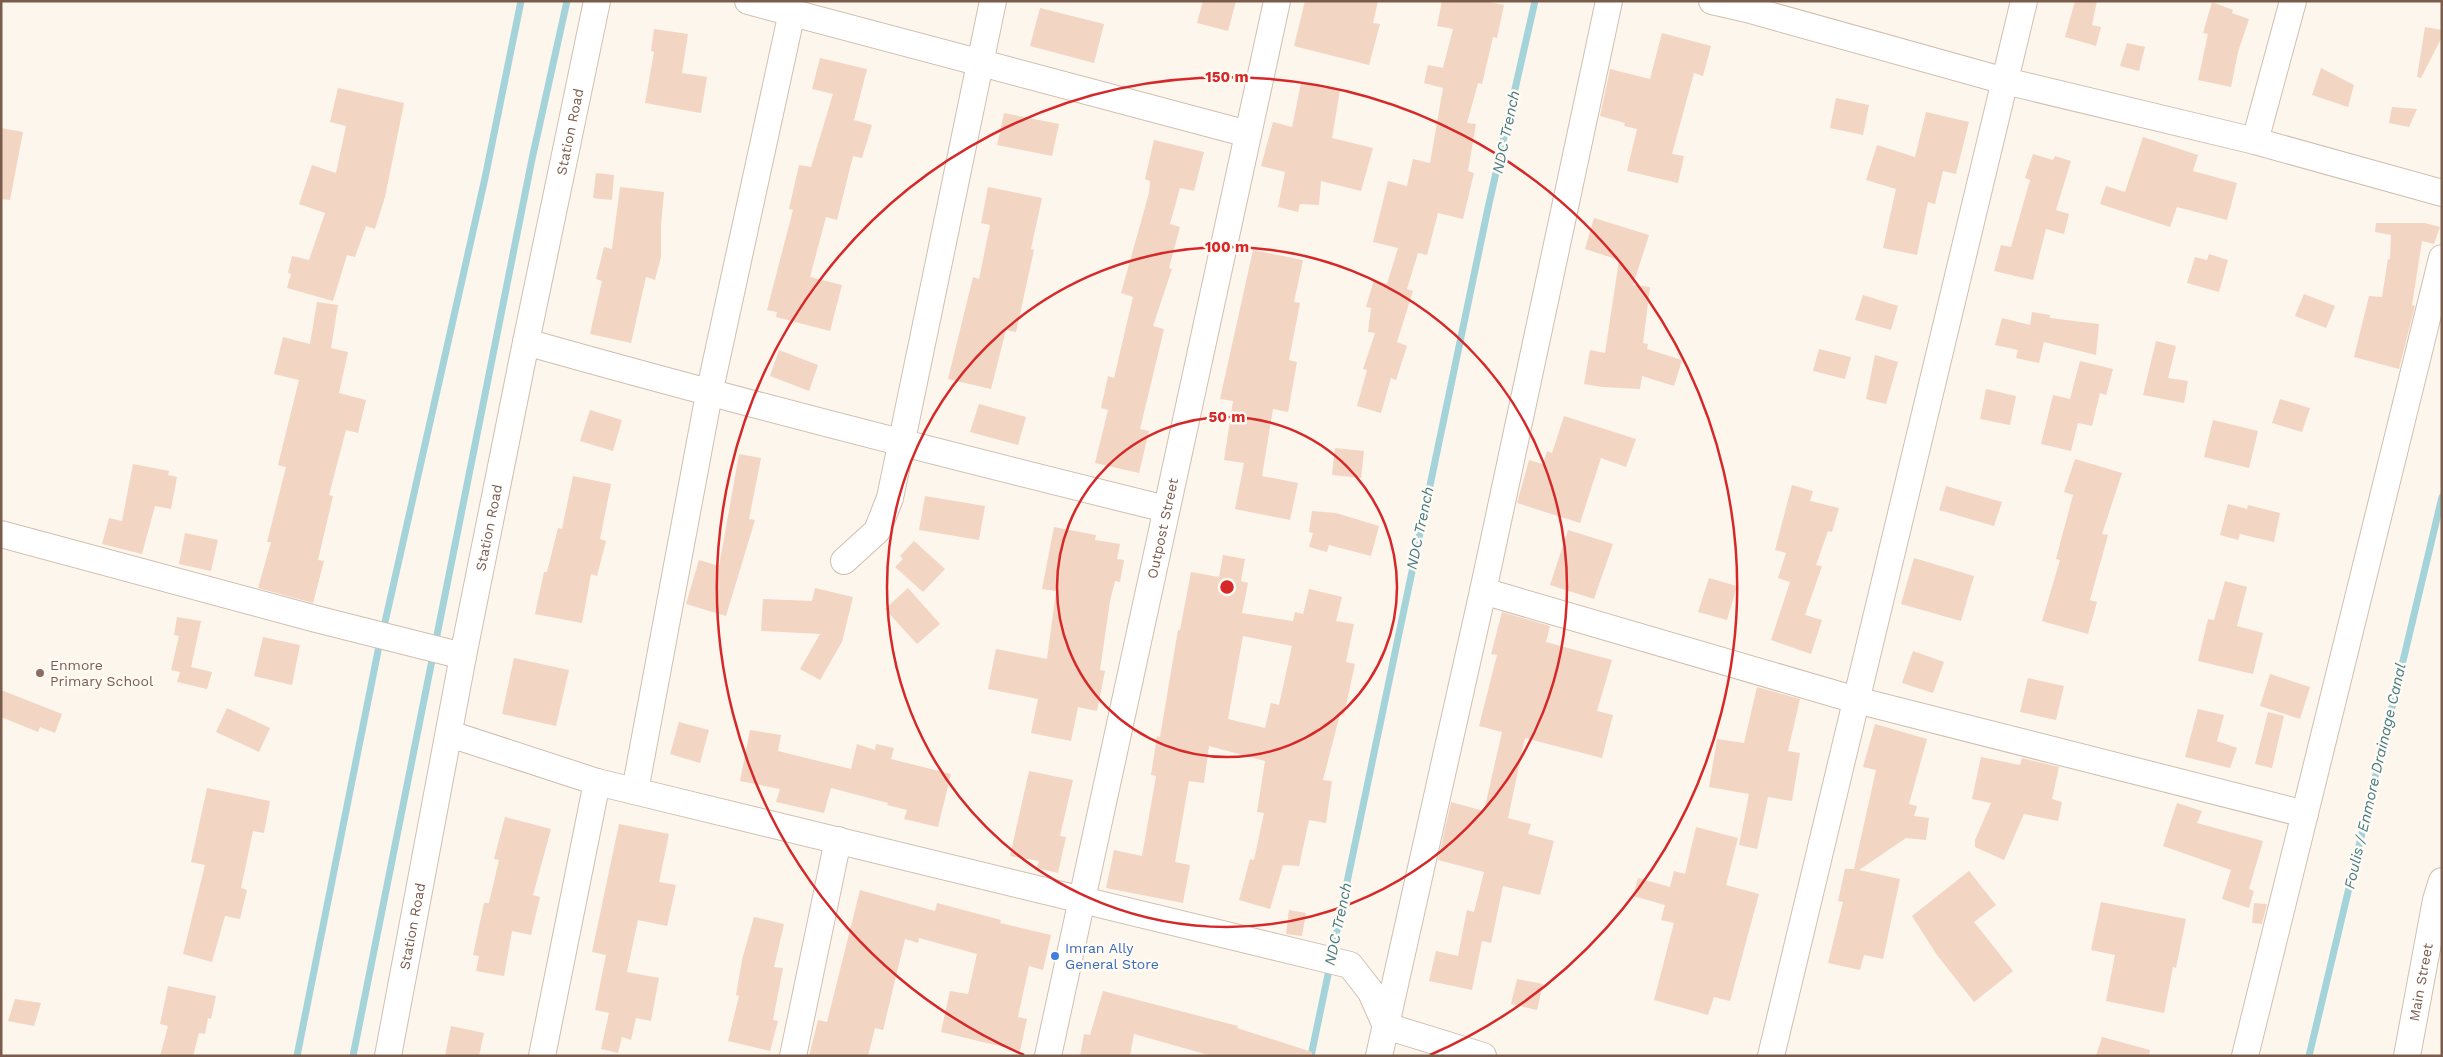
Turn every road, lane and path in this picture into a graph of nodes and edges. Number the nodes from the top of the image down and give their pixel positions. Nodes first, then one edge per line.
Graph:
1 (597, 1) edge
2 (748, 1) edge
3 (993, 1) edge
4 (1277, 1) edge
5 (1609, 1) edge
6 (1712, 1) edge
7 (2024, 1) edge
8 (2293, 1) edge
9 (1748, 5) edge
10 (783, 7) edge
11 (981, 65) junction
12 (2005, 81) junction
13 (1248, 134) junction
14 (2255, 141) junction
15 (2442, 193) edge
16 (2442, 258) edge
17 (526, 342) junction
18 (709, 394) junction
19 (900, 444) junction
20 (1166, 509) junction
21 (1, 534) edge
22 (844, 561) dead end
23 (1483, 591) junction
24 (463, 656) junction
25 (1856, 700) junction
26 (450, 734) junction
27 (597, 782) junction
28 (635, 791) junction
29 (2305, 814) junction
30 (838, 840) junction
31 (2440, 894) edge
32 (1082, 899) junction
33 (1386, 1026) junction
34 (388, 1056) edge
35 (542, 1056) edge
36 (793, 1056) edge
37 (1048, 1056) edge
38 (1379, 1056) edge
39 (1484, 1056) edge
40 (1771, 1056) edge
41 (2245, 1056) edge
42 (2407, 1056) edge

1 - 17 street, Station Road
2 - 10 street
3 - 11 street
4 - 13 street, Outpost Street
5 - 23 street
6 - 9 street
7 - 12 street
8 - 14 street
9 - 12 street
10 - 11 street
10 - 18 street
11 - 13 street
11 - 19 street
12 - 14 street
12 - 25 street
13 - 20 street, Outpost Street
14 - 15 street
16 - 29 street
17 - 18 street
17 - 24 street, Station Road
18 - 19 street
18 - 28 street
19 - 20 street
19 - 22 street
20 - 32 street, Outpost Street
21 - 24 street
23 - 25 street
23 - 33 street
24 - 26 street, Station Road
25 - 29 street
25 - 40 street
26 - 27 street
26 - 34 street, Station Road
27 - 28 street
27 - 35 street
28 - 30 street
29 - 41 street
30 - 32 street
30 - 36 street
31 - 42 street, Main Street
32 - 33 street
32 - 37 street, Outpost Street
33 - 38 street
33 - 39 street

